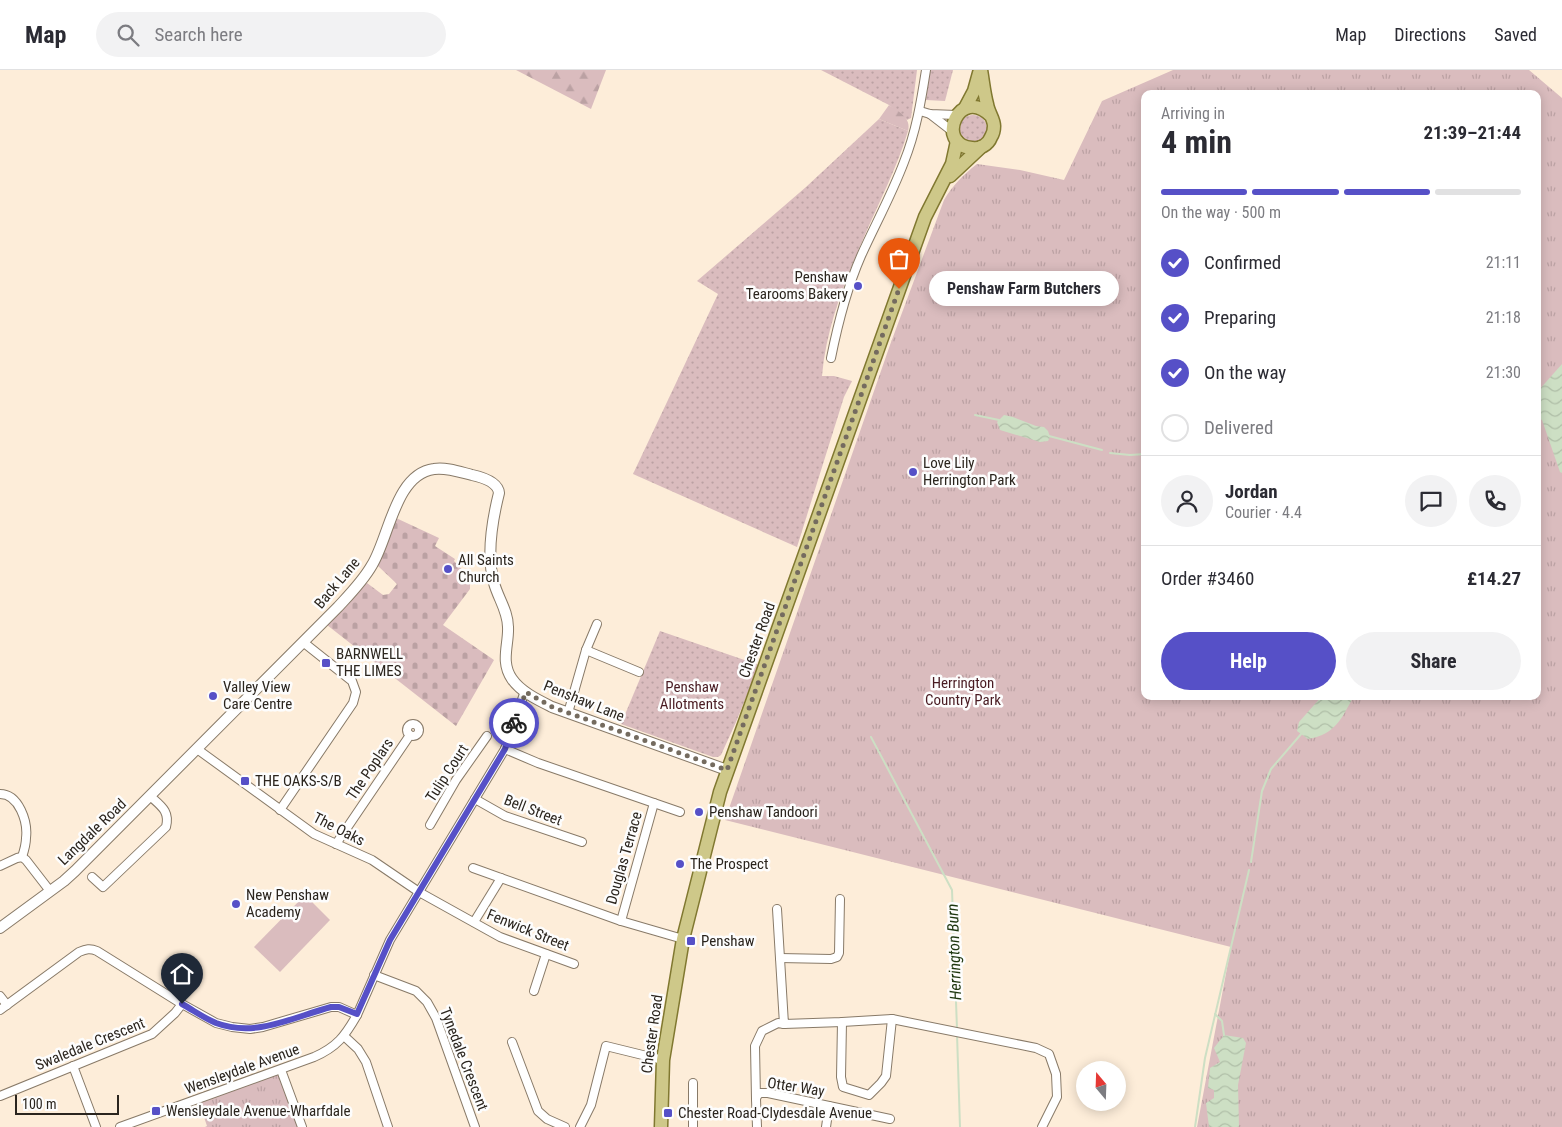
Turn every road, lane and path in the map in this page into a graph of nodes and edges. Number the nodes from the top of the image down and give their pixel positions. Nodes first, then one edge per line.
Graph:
1 (926, 70) edge
2 (980, 70) edge
3 (920, 111) junction
4 (961, 112) junction
5 (930, 114) junction
6 (991, 116) junction
7 (955, 136) junction
8 (981, 147) junction
9 (945, 180) junction
10 (831, 358) dead end
11 (494, 484) joint
12 (597, 624) dead end
13 (303, 642) junction
14 (586, 650) junction
15 (638, 672) dead end
16 (526, 692) junction
17 (568, 713) junction
18 (410, 735) dead end
19 (487, 736) dead end
20 (197, 749) junction
21 (505, 749) junction
22 (727, 770) junction
23 (0, 794) edge
24 (150, 796) junction
25 (477, 796) junction
26 (654, 803) junction
27 (280, 810) junction
28 (680, 812) dead end
29 (430, 825) dead end
30 (582, 842) dead end
31 (336, 844) junction
32 (22, 857) junction
33 (1, 863) edge
34 (474, 868) dead end
35 (92, 876) dead end
36 (501, 878) junction
37 (50, 891) junction
38 (419, 892) junction
39 (840, 898) dead end
40 (777, 909) dead end
41 (621, 921) junction
42 (474, 922) junction
43 (0, 928) edge
44 (683, 939) junction
45 (546, 954) junction
46 (780, 958) junction
47 (574, 964) dead end
48 (374, 976) junction
49 (534, 991) dead end
50 (0, 996) edge
51 (182, 1004) junction
52 (3, 1008) edge
53 (357, 1014) junction
54 (892, 1019) junction
55 (842, 1022) junction
56 (784, 1024) junction
57 (344, 1036) junction
58 (512, 1042) dead end
59 (663, 1060) junction
60 (73, 1066) junction
61 (281, 1070) junction
62 (693, 1083) dead end
63 (0, 1096) edge
64 (756, 1097) junction
65 (829, 1106) junction
66 (890, 1119) dead end
67 (96, 1127) edge
68 (120, 1127) edge
69 (302, 1127) edge
70 (388, 1127) edge
71 (474, 1127) edge
72 (565, 1127) edge
73 (580, 1127) edge
74 (661, 1127) edge
75 (693, 1127) edge
76 (757, 1127) edge
77 (826, 1127) edge
78 (1042, 1127) edge

1 - 3 street
2 - 4 main road
2 - 6 main road
3 - 5 street
3 - 10 street
4 - 5 street
4 - 6 main road
4 - 7 main road
5 - 7 street
6 - 8 main road
7 - 8 main road
7 - 9 main road, Chester Road
8 - 9 main road, Chester Road
9 - 22 main road, Chester Road
11 - 13 street, Back Lane
11 - 16 street, Penshaw Lane
12 - 14 street
13 - 20 street, Back Lane
13 - 27 street
14 - 15 street
14 - 17 street
16 - 17 street, Penshaw Lane
16 - 21 street, Wensleydale Avenue
17 - 22 street, Penshaw Lane
18 - 31 street, The Poplars
19 - 29 street, Tulip Court
20 - 24 street, Langdale Road
20 - 27 street, The Oaks
21 - 25 street, Wensleydale Avenue
21 - 26 street
22 - 44 main road, Chester Road
23 - 32 street
24 - 35 street
24 - 37 street, Langdale Road
25 - 30 street, Bell Street
25 - 38 street, Wensleydale Avenue
26 - 28 street
26 - 41 street, Douglas Terrace
27 - 31 street, The Oaks
31 - 38 street, The Oaks
32 - 33 street
32 - 37 street
34 - 36 street
36 - 41 street
36 - 42 street
37 - 43 street, Langdale Road
38 - 42 street, Fenwick Street
38 - 48 street, Wensleydale Avenue
39 - 46 street
40 - 46 street
41 - 44 street
42 - 45 street, Fenwick Street
44 - 59 main road, Chester Road
45 - 47 street, Fenwick Street
45 - 49 street
46 - 56 street
48 - 53 street, Wensleydale Avenue
48 - 71 street, Tynedale Crescent
50 - 52 street
51 - 52 street
51 - 53 street
51 - 60 street, Swaledale Crescent
53 - 57 street, Wensleydale Avenue
54 - 55 street
54 - 55 street
54 - 78 street
55 - 56 street
56 - 64 street
57 - 61 street, Wensleydale Avenue
57 - 70 street
58 - 72 street
59 - 73 street
59 - 74 main road, Chester Road
60 - 63 street, Swaledale Crescent
60 - 67 street
61 - 68 street, Wensleydale Avenue
61 - 69 street
62 - 75 street
64 - 65 street, Otter Way
64 - 76 street
65 - 66 street, Otter Way
65 - 77 street

